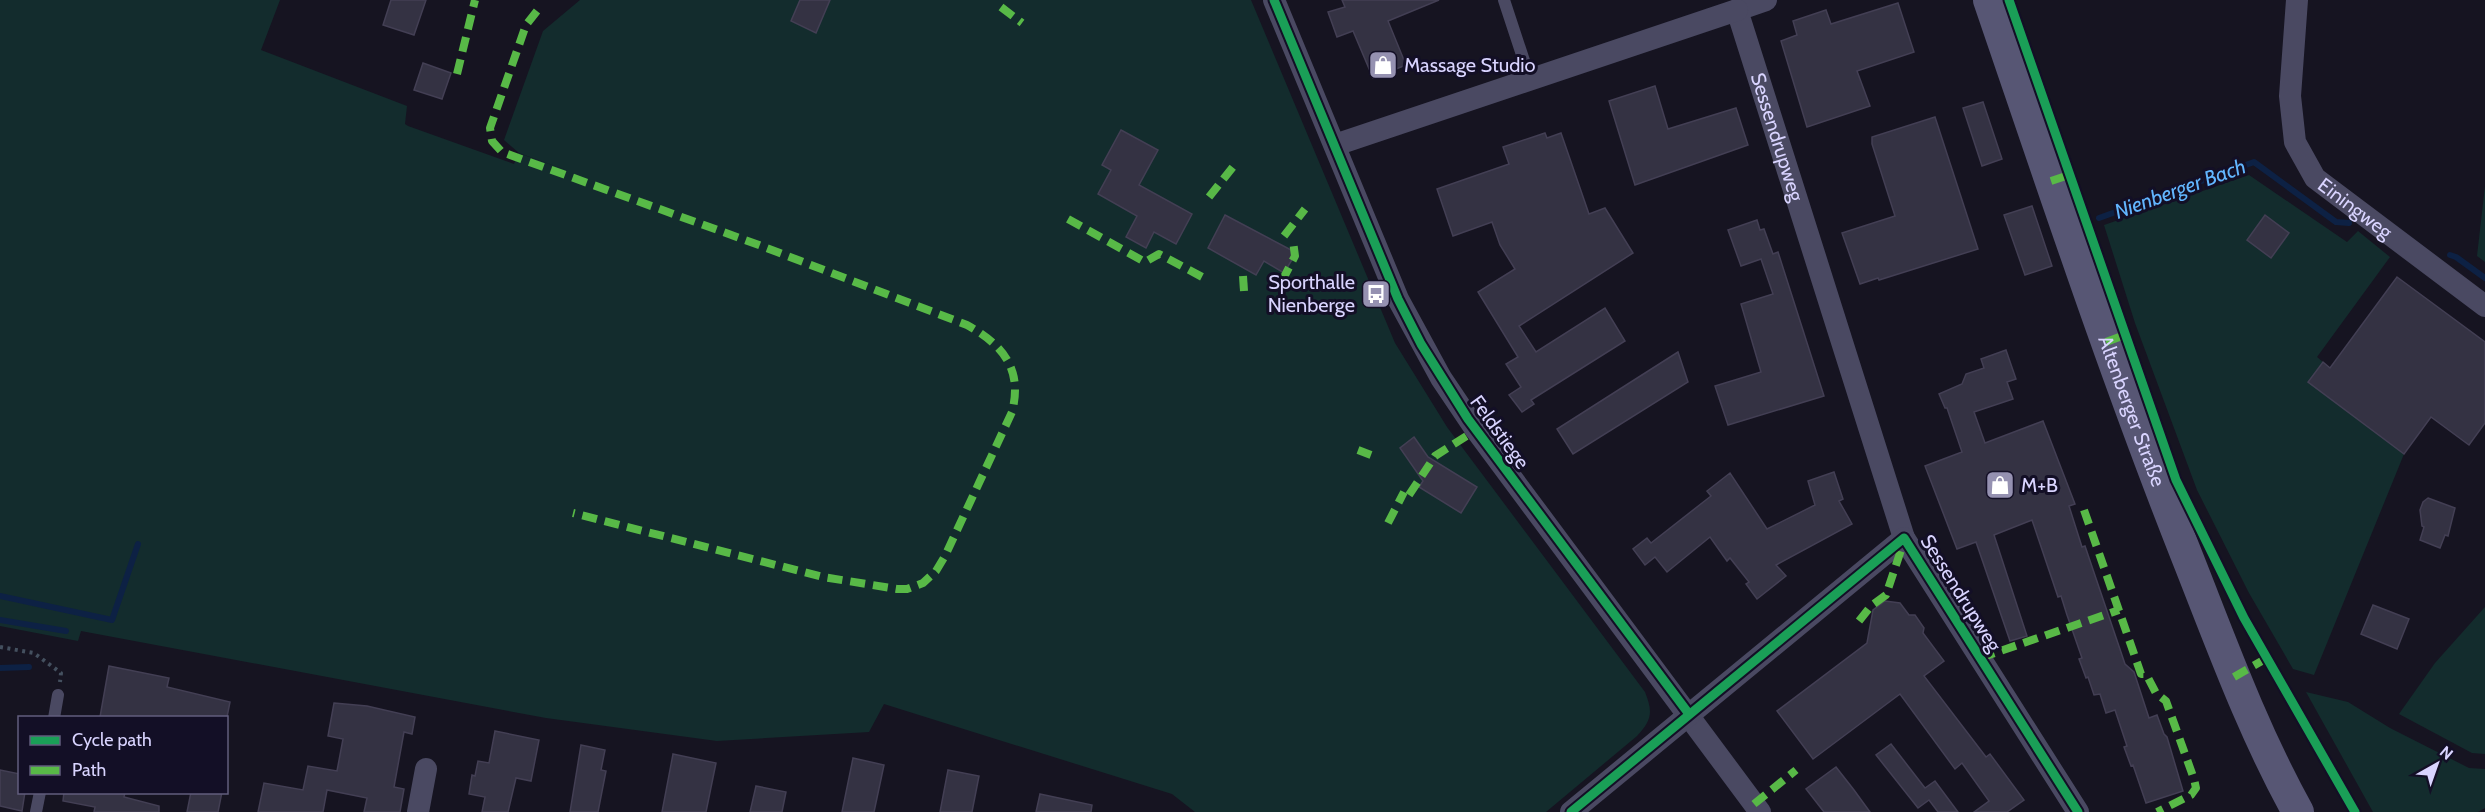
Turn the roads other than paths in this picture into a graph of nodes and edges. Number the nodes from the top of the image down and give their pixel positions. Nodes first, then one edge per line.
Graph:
1 (1274, 0) edge
2 (1504, 0) edge
3 (1766, 0) edge
4 (1989, 0) edge
5 (2297, 0) edge
6 (1737, 10) junction
7 (1530, 79) junction
8 (1335, 145) junction
9 (2485, 306) edge
10 (1904, 538) junction
11 (58, 695) road end
12 (1689, 714) junction
13 (54, 716) edge
14 (426, 769) dead end
15 (40, 794) edge
16 (36, 812) edge
17 (418, 812) edge
18 (1571, 812) edge
19 (1760, 812) edge
20 (2078, 812) edge
21 (2298, 812) edge

1 - 8 street, Feldstiege
2 - 7 lane
3 - 6 street
4 - 21 main road, Altenberger Straße
5 - 9 street, Einingweg
6 - 7 street
6 - 10 street, Sessendrupweg
7 - 8 street
8 - 12 street, Feldstiege
10 - 12 street, Sessendrupweg
10 - 20 street, Sessendrupweg
11 - 13 lane
12 - 18 street
12 - 19 street, Feldstiege
14 - 17 street
15 - 16 lane

